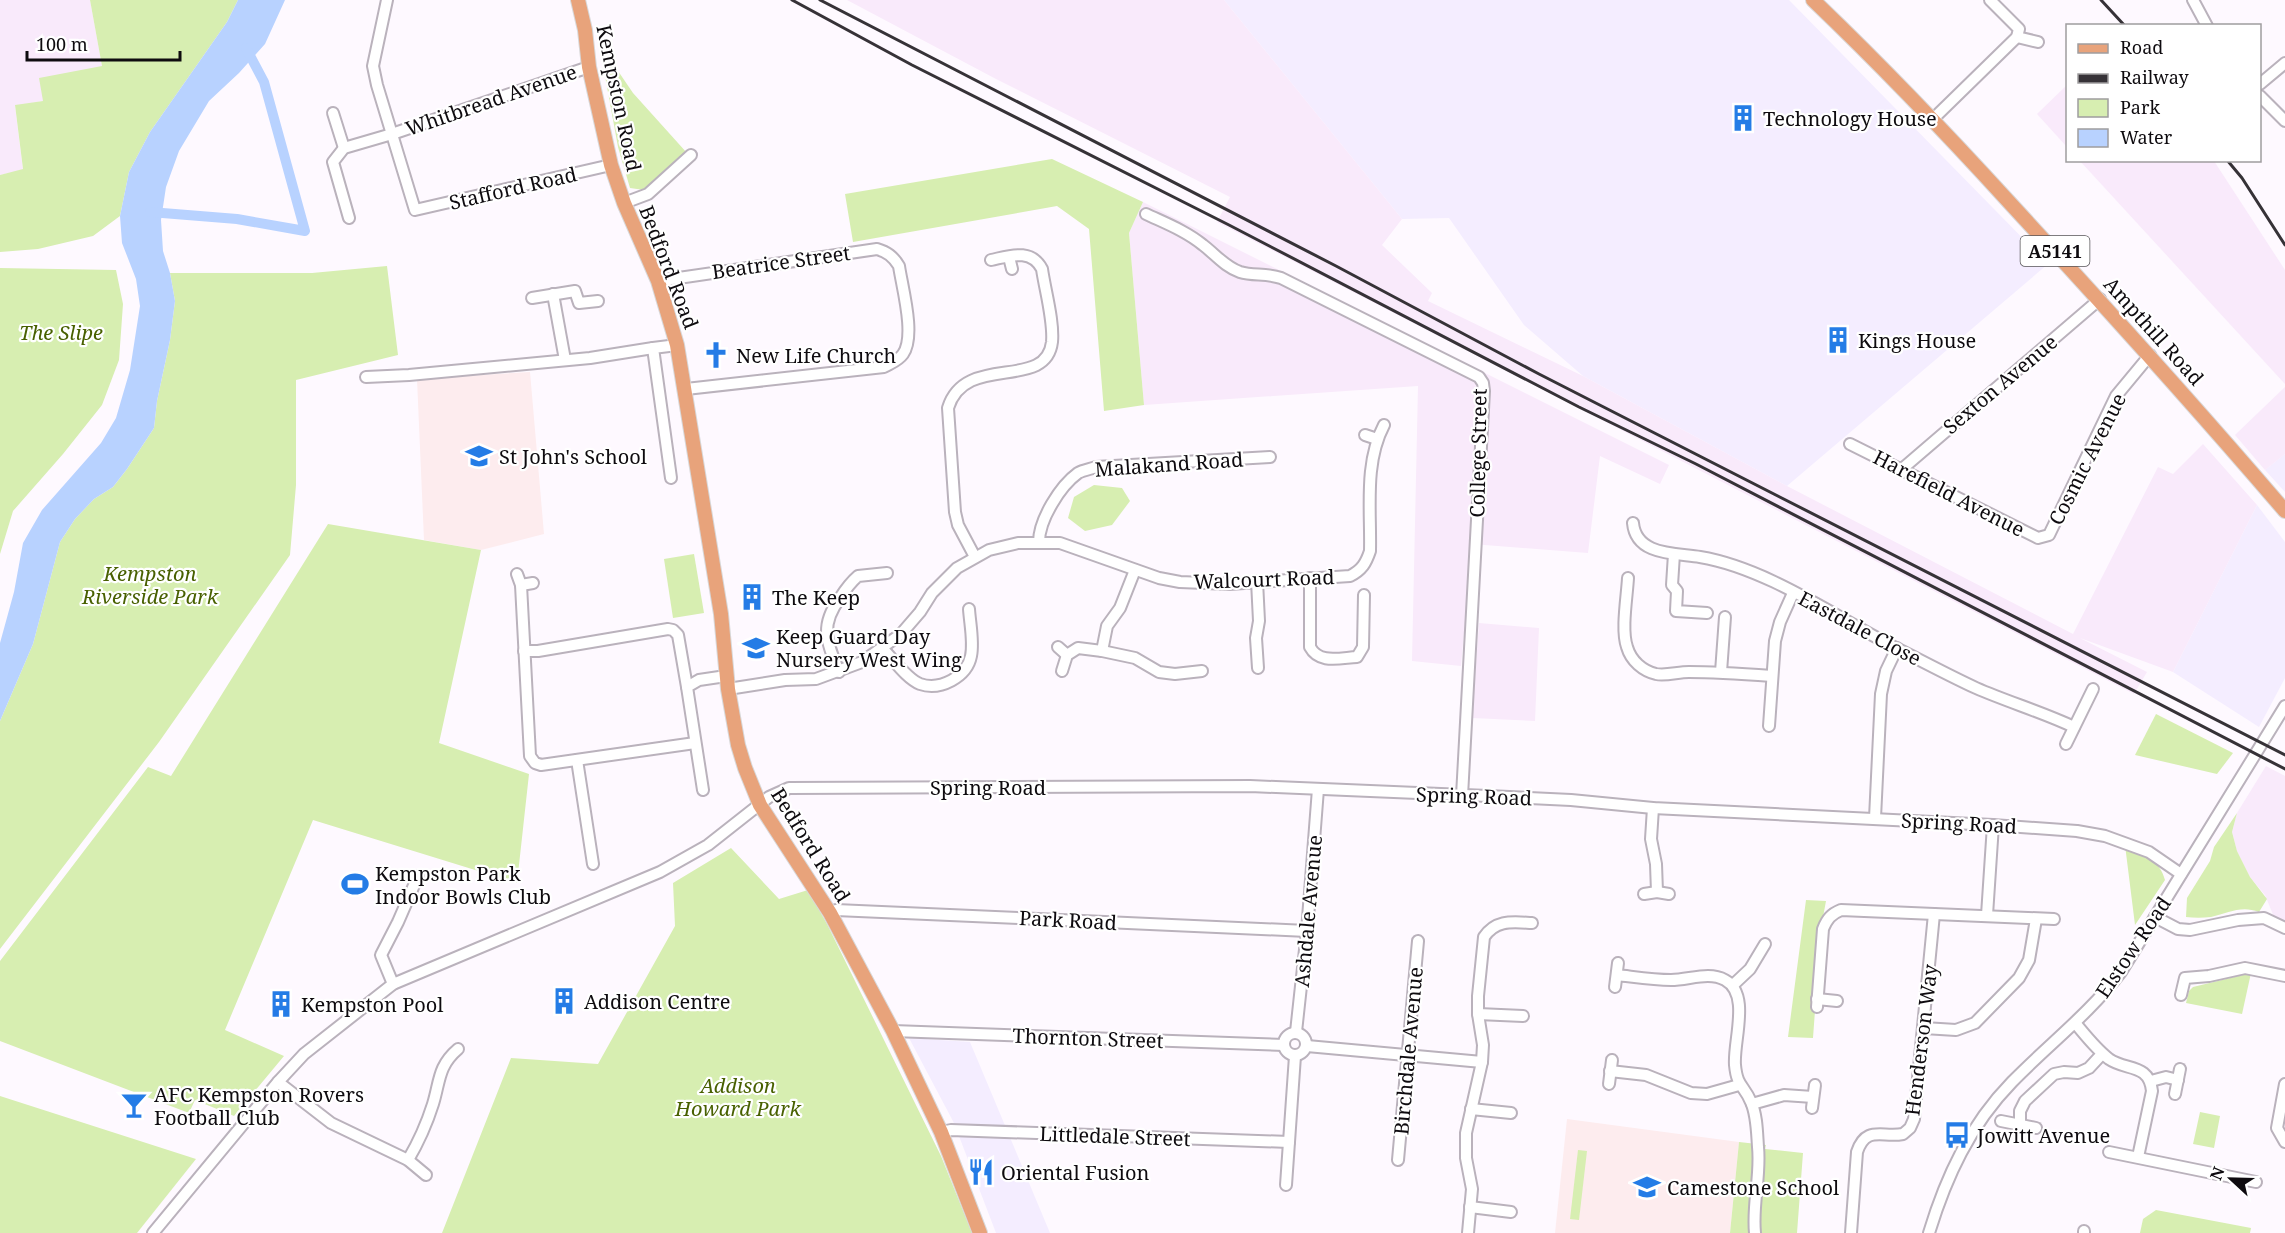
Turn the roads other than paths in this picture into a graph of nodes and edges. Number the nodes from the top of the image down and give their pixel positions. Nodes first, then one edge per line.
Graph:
1 (387, 0) edge
2 (578, 0) edge
3 (1814, 0) edge
4 (1990, 0) edge
5 (2193, 0) edge
6 (2206, 24) edge
7 (2017, 37) junction
8 (2038, 42) dead end
9 (2285, 63) edge
10 (589, 67) junction
11 (2261, 82) edge
12 (2261, 98) edge
13 (333, 113) dead end
14 (1932, 120) junction
15 (2285, 121) edge
16 (392, 134) junction
17 (344, 148) junction
18 (691, 155) dead end
19 (611, 165) junction
20 (624, 203) junction
21 (1146, 214) dead end
22 (350, 218) dead end
23 (1009, 256) junction
24 (991, 260) dead end
25 (1012, 269) dead end
26 (658, 281) junction
27 (553, 294) junction
28 (532, 297) dead end
29 (2100, 299) junction
30 (598, 301) dead end
31 (677, 345) junction
32 (653, 348) junction
33 (2150, 355) junction
34 (565, 360) junction
35 (366, 377) dead end
36 (686, 389) junction
37 (1384, 425) dead end
38 (1365, 435) dead end
39 (1377, 439) junction
40 (1850, 444) dead end
41 (1270, 457) dead end
42 (1902, 469) junction
43 (671, 478) dead end
44 (2285, 511) edge
45 (1633, 523) dead end
46 (2049, 535) joint
47 (1039, 542) junction
48 (1674, 554) junction
49 (975, 557) junction
50 (1135, 570) junction
51 (886, 573) dead end
52 (517, 574) dead end
53 (1628, 578) dead end
54 (1310, 579) junction
55 (1257, 581) junction
56 (533, 583) dead end
57 (521, 585) junction
58 (1793, 593) junction
59 (1364, 595) dead end
60 (969, 609) dead end
61 (1707, 614) dead end
62 (1725, 617) dead end
63 (1058, 647) dead end
64 (1897, 648) junction
65 (883, 649) junction
66 (524, 651) junction
67 (1102, 651) junction
68 (1067, 655) junction
69 (1258, 668) dead end
70 (1062, 671) dead end
71 (1202, 671) dead end
72 (839, 672) junction
73 (1721, 672) junction
74 (1772, 676) junction
75 (727, 683) junction
76 (687, 687) junction
77 (2093, 689) dead end
78 (2285, 706) edge
79 (1769, 726) dead end
80 (2074, 727) junction
81 (695, 743) junction
82 (2066, 744) dead end
83 (577, 760) junction
84 (1318, 789) junction
85 (703, 790) dead end
86 (1462, 796) junction
87 (760, 805) junction
88 (1653, 808) junction
89 (1875, 818) junction
90 (1993, 825) junction
91 (593, 864) dead end
92 (2181, 874) junction
93 (418, 876) dead end
94 (1657, 892) junction
95 (1644, 894) dead end
96 (1669, 894) dead end
97 (830, 913) junction
98 (1934, 914) junction
99 (1988, 915) junction
100 (2155, 917) junction
101 (2054, 919) dead end
102 (2036, 920) junction
103 (1532, 923) dead end
104 (2285, 928) edge
105 (1307, 931) junction
106 (1418, 941) dead end
107 (1759, 947) dead end
108 (1618, 963) dead end
109 (1617, 975) junction
110 (2285, 976) edge
111 (393, 984) junction
112 (1733, 985) junction
113 (1615, 987) dead end
114 (2181, 995) dead end
115 (1837, 1001) dead end
116 (1478, 1014) junction
117 (1523, 1016) dead end
118 (2076, 1023) junction
119 (1924, 1028) junction
120 (893, 1031) junction
121 (1296, 1032) junction
122 (1284, 1045) junction
123 (1307, 1046) junction
124 (458, 1048) dead end
125 (1407, 1054) junction
126 (2103, 1054) junction
127 (1295, 1056) junction
128 (1482, 1062) junction
129 (2180, 1069) dead end
130 (2178, 1080) junction
131 (2151, 1081) junction
132 (278, 1082) junction
133 (1609, 1084) dead end
134 (2285, 1084) edge
135 (1739, 1085) junction
136 (1815, 1085) dead end
137 (2175, 1094) dead end
138 (1752, 1104) junction
139 (1471, 1109) junction
140 (1511, 1113) dead end
141 (2001, 1121) dead end
142 (2020, 1125) junction
143 (2036, 1128) dead end
144 (941, 1132) junction
145 (1289, 1142) junction
146 (2285, 1142) edge
147 (2109, 1152) dead end
148 (2138, 1157) junction
149 (408, 1160) junction
150 (1398, 1160) dead end
151 (426, 1175) dead end
152 (2256, 1182) dead end
153 (1286, 1185) dead end
154 (1470, 1207) junction
155 (1511, 1212) dead end
156 (153, 1233) edge
157 (980, 1233) edge
158 (1468, 1233) edge
159 (1755, 1233) edge
160 (1851, 1233) edge
161 (1929, 1233) edge

1 - 16 street
2 - 10 main road, Kempston Road
3 - 14 main road, Ampthill Road / A5141
4 - 7 street
5 - 6 street
7 - 8 street
7 - 14 street
9 - 11 street
10 - 16 street, Whitbread Avenue
10 - 19 main road, Kempston Road
12 - 15 street
13 - 17 street
14 - 29 main road, Ampthill Road / A5141
16 - 17 street, Whitbread Avenue
16 - 19 street, Stafford Road
17 - 22 street
18 - 20 street
19 - 20 main road, Kempston Road
20 - 26 main road, Bedford Road
21 - 86 street, College Street
23 - 24 street
23 - 25 street
23 - 49 street
26 - 31 main road, Bedford Road
26 - 36 street, Beatrice Street
27 - 28 street
27 - 30 street
27 - 34 street
29 - 33 main road, Ampthill Road / A5141
29 - 42 street, Sexton Avenue
31 - 32 street, Bedford Road
31 - 36 main road, Bedford Road
32 - 34 street, Bedford Road
32 - 43 street
33 - 44 main road, Ampthill Road / A5141
33 - 46 street, Cosmic Avenue
34 - 35 street, Bedford Road
36 - 75 main road, Bedford Road
37 - 39 street, Walcourt Road
38 - 39 street
39 - 54 street, Walcourt Road
40 - 42 street, Harefield Avenue
41 - 47 street, Malakand Road
42 - 46 street, Harefield Avenue
45 - 48 street, Eastdale Close
47 - 49 street, Walcourt Road
47 - 50 street, Walcourt Road
48 - 58 street, Eastdale Close
48 - 61 street
49 - 65 street, Walcourt Road
50 - 55 street, Walcourt Road
50 - 67 street
51 - 72 street
52 - 57 street
53 - 73 street
54 - 55 street, Walcourt Road
54 - 59 street
55 - 69 street
56 - 57 street
57 - 66 street
58 - 64 street, Eastdale Close
58 - 74 street
60 - 65 street
62 - 73 street
63 - 68 street
64 - 80 street, Eastdale Close
64 - 89 street
65 - 72 street, Walcourt Road
66 - 76 street
66 - 83 street
67 - 68 street
67 - 71 street
68 - 70 street
72 - 75 street, Walcourt Road
73 - 74 street
74 - 79 street
75 - 76 street, Walcourt Road
75 - 87 main road, Bedford Road
76 - 81 street
77 - 80 street
78 - 92 street, Elstow Road
80 - 82 street
81 - 83 street
81 - 85 street
83 - 91 street
84 - 86 street, Spring Road
84 - 87 street, Spring Road
84 - 105 street, Ashdale Avenue
86 - 88 street, Spring Road
87 - 97 main road, Bedford Road
87 - 111 street, Spring Road
88 - 89 street, Spring Road
88 - 94 street
89 - 90 street, Spring Road
90 - 92 street, Spring Road
90 - 99 street
92 - 100 street, Elstow Road
93 - 111 street
94 - 95 street
94 - 96 street
97 - 105 street, Park Road
97 - 120 main road, Bedford Road
98 - 99 street
98 - 115 street
98 - 119 street, Henderson Way
99 - 102 street
100 - 104 street
100 - 118 street, Elstow Road
101 - 102 street
102 - 119 street
103 - 116 street
105 - 121 street, Ashdale Avenue
106 - 125 street, Birchdale Avenue
107 - 112 street
108 - 109 street
109 - 112 street
109 - 113 street
110 - 114 street
111 - 132 street, Spring Road
112 - 135 street
116 - 117 street
116 - 128 street
118 - 126 street
118 - 161 street, Elstow Road
119 - 160 street, Henderson Way
120 - 122 street, Thornton Street
120 - 144 main road, Bedford Road
121 - 122 street
121 - 123 street
122 - 127 street
123 - 125 street
123 - 127 street
124 - 149 street
125 - 128 street
125 - 150 street, Birchdale Avenue
126 - 131 street
126 - 142 street
127 - 145 street
128 - 139 street
129 - 130 street
130 - 131 street
130 - 137 street
131 - 148 street
132 - 149 street
132 - 156 street, Spring Road
133 - 135 street
134 - 146 street
135 - 138 street
136 - 138 street
138 - 159 street
139 - 140 street
139 - 154 street
141 - 142 street
142 - 143 street
144 - 145 street, Littledale Street
144 - 157 main road, Bedford Road
145 - 153 street
147 - 148 street
148 - 152 street
149 - 151 street
154 - 155 street
154 - 158 street

